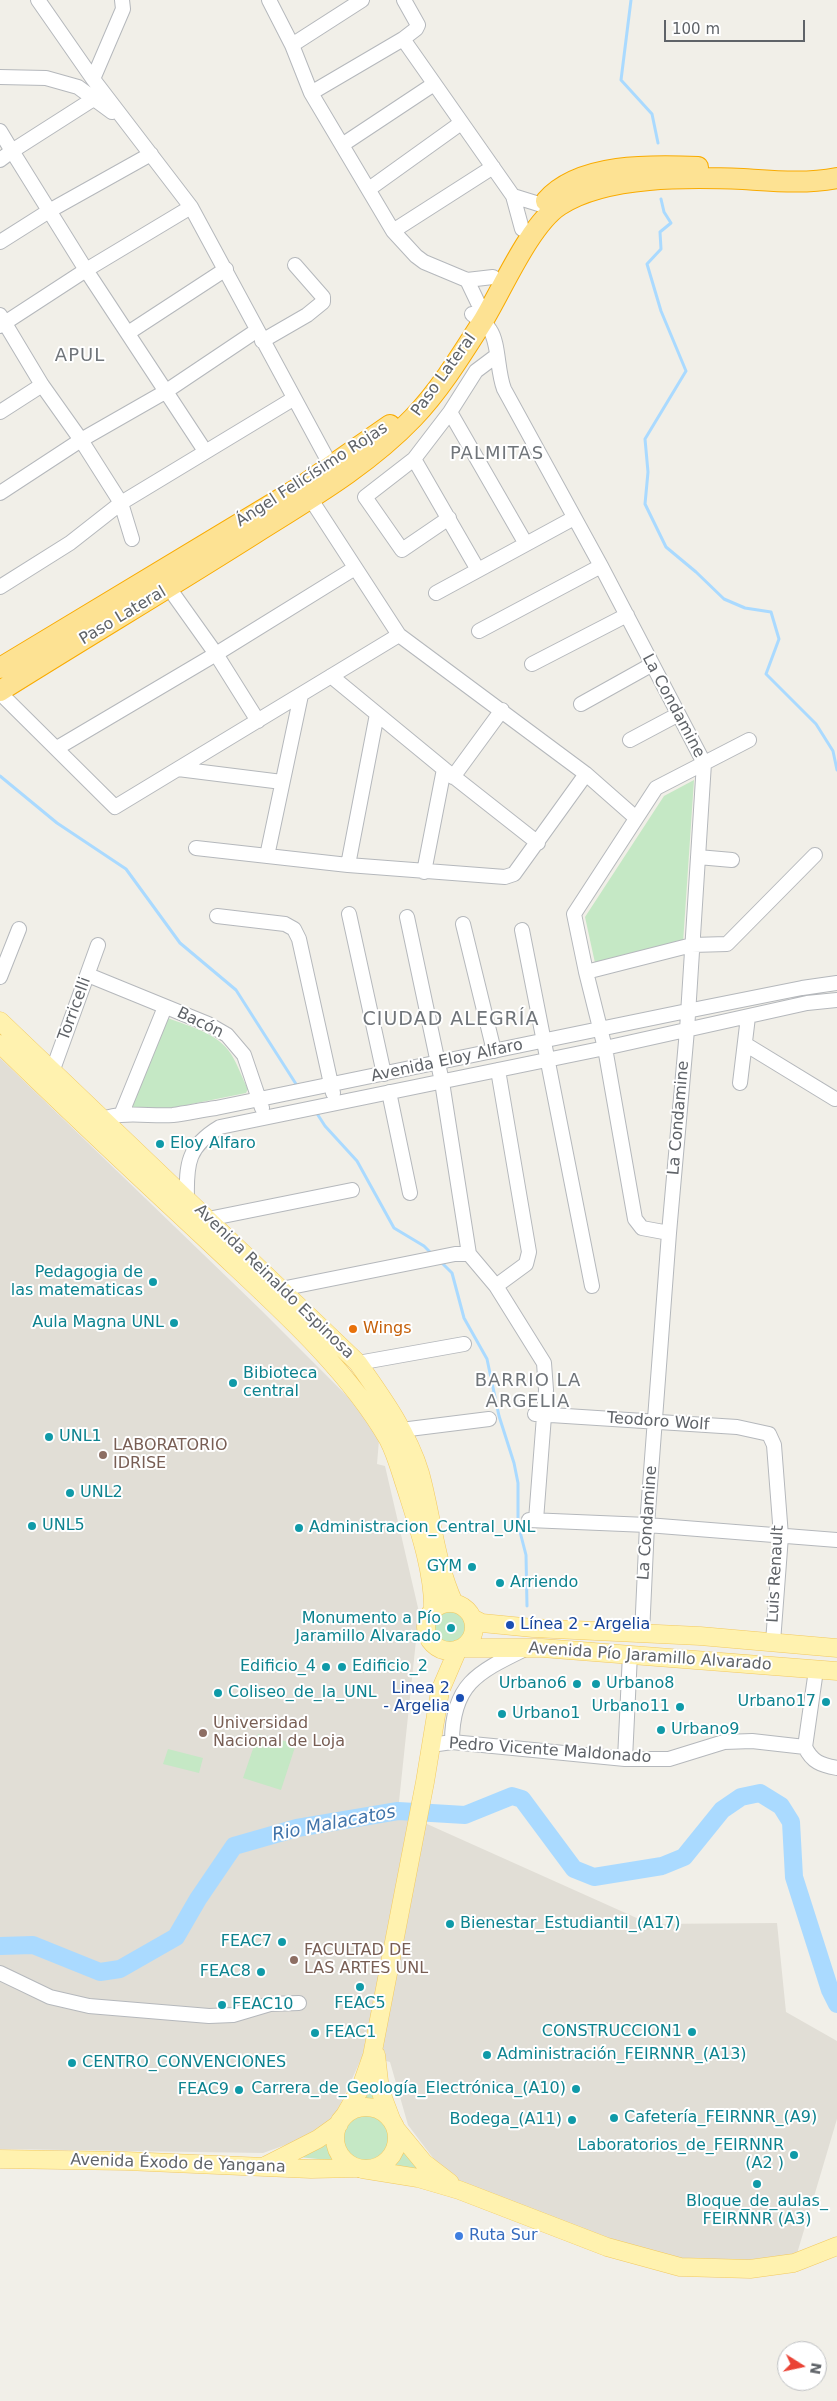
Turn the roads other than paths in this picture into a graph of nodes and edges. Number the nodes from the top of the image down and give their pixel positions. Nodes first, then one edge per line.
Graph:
1 (38, 0) edge
2 (122, 0) edge
3 (269, 0) edge
4 (362, 0) edge
5 (404, 0) edge
6 (402, 39) junction
7 (292, 44) junction
8 (0, 77) edge
9 (93, 79) junction
10 (434, 84) junction
11 (310, 93) junction
12 (94, 98) junction
13 (462, 123) junction
14 (129, 126) junction
15 (0, 131) edge
16 (342, 145) junction
17 (12, 151) junction
18 (152, 154) junction
19 (0, 160) edge
20 (837, 165) edge
21 (492, 167) junction
22 (837, 178) edge
23 (369, 189) junction
24 (513, 196) junction
25 (542, 205) junction
26 (191, 207) junction
27 (49, 211) junction
28 (522, 229) junction
29 (393, 231) junction
30 (0, 242) edge
31 (295, 265) dead end
32 (226, 269) junction
33 (86, 270) junction
34 (493, 277) junction
35 (467, 280) junction
36 (477, 313) junction
37 (2, 322) edge
38 (128, 332) junction
39 (259, 336) junction
40 (496, 356) junction
41 (42, 385) junction
42 (164, 392) junction
43 (293, 399) junction
44 (0, 412) edge
45 (450, 412) junction
46 (82, 440) junction
47 (205, 451) junction
48 (414, 459) junction
49 (331, 466) junction
50 (0, 493) edge
51 (310, 498) junction
52 (121, 503) junction
53 (449, 518) junction
54 (574, 518) junction
55 (132, 539) dead end
56 (526, 544) junction
57 (601, 566) junction
58 (355, 568) junction
59 (478, 570) junction
60 (0, 586) edge
61 (169, 588) junction
62 (436, 593) dead end
63 (627, 615) junction
64 (479, 631) dead end
65 (399, 635) junction
66 (216, 654) junction
67 (532, 664) dead end
68 (651, 665) junction
69 (0, 668) edge
70 (331, 676) junction
71 (0, 692) edge
72 (301, 695) junction
73 (581, 704) dead end
74 (502, 710) junction
75 (376, 714) junction
76 (677, 714) junction
77 (258, 721) junction
78 (630, 740) dead end
79 (749, 740) dead end
80 (57, 748) junction
81 (704, 763) junction
82 (178, 770) junction
83 (449, 773) junction
84 (586, 774) junction
85 (282, 782) junction
86 (636, 818) junction
87 (538, 843) junction
88 (196, 848) dead end
89 (267, 856) junction
90 (815, 856) dead end
91 (698, 857) junction
92 (732, 860) dead end
93 (348, 866) junction
94 (424, 872) junction
95 (349, 914) dead end
96 (217, 916) dead end
97 (407, 917) dead end
98 (464, 924) dead end
99 (19, 929) dead end
100 (522, 930) dead end
101 (98, 945) dead end
102 (692, 945) junction
103 (586, 972) junction
104 (88, 975) junction
105 (0, 977) edge
106 (837, 983) edge
107 (837, 1000) edge
108 (165, 1007) junction
109 (687, 1011) junction
110 (748, 1017) junction
111 (0, 1022) edge
112 (601, 1029) junction
113 (687, 1030) junction
114 (544, 1041) junction
115 (0, 1044) edge
116 (745, 1044) junction
117 (605, 1048) junction
118 (494, 1051) junction
119 (549, 1059) junction
120 (438, 1062) junction
121 (498, 1070) junction
122 (52, 1072) junction
123 (384, 1074) junction
124 (442, 1082) junction
125 (740, 1083) dead end
126 (331, 1084) junction
127 (388, 1092) junction
128 (835, 1099) dead end
129 (260, 1100) junction
130 (334, 1103) junction
131 (121, 1115) junction
132 (264, 1117) junction
133 (103, 1118) junction
134 (88, 1128) junction
135 (352, 1190) dead end
136 (410, 1193) dead end
137 (187, 1199) junction
138 (208, 1219) junction
139 (669, 1233) junction
140 (469, 1254) junction
141 (496, 1286) junction
142 (592, 1286) dead end
143 (274, 1293) junction
144 (464, 1344) dead end
145 (358, 1362) junction
146 (540, 1415) junction
147 (489, 1419) dead end
148 (655, 1422) junction
149 (402, 1430) junction
150 (774, 1445) joint
151 (647, 1525) junction
152 (781, 1536) junction
153 (837, 1540) edge
154 (454, 1603) junction
155 (433, 1610) junction
156 (472, 1618) junction
157 (568, 1630) junction
158 (642, 1634) junction
159 (700, 1636) junction
160 (432, 1642) junction
161 (773, 1642) junction
162 (528, 1648) junction
163 (837, 1648) edge
164 (460, 1649) junction
165 (567, 1650) junction
166 (630, 1654) junction
167 (699, 1659) junction
168 (816, 1670) junction
169 (837, 1671) edge
170 (444, 1679) junction
171 (452, 1742) junction
172 (431, 1745) junction
173 (805, 1747) junction
174 (626, 1759) junction
175 (837, 1768) edge
176 (0, 1973) edge
177 (298, 2003) dead end
178 (376, 2040) junction
179 (342, 2119) junction
180 (394, 2125) junction
181 (0, 2159) edge
182 (262, 2168) junction
183 (359, 2168) junction
184 (459, 2190) junction
185 (837, 2246) edge

1 - 9 street
2 - 9 street
3 - 7 street
4 - 7 street
5 - 6 street
6 - 10 street
6 - 11 street
7 - 11 street
8 - 12 street
9 - 14 street
10 - 13 street
10 - 16 street
11 - 16 street
12 - 14 street
12 - 17 street
13 - 21 street
13 - 23 street
14 - 18 street
15 - 17 street
16 - 23 street
17 - 19 street
17 - 27 street
18 - 26 street
18 - 27 street
20 - 25 highway, Ángel Felicísimo Rojas
21 - 24 street
21 - 29 street
22 - 36 highway, Paso Lateral
23 - 29 street
24 - 25 street
24 - 28 street
25 - 28 highway, Ángel Felicísimo Rojas
26 - 32 street
26 - 33 street
27 - 30 street
27 - 33 street
28 - 34 highway, Ángel Felicísimo Rojas
29 - 35 street
31 - 39 street
32 - 38 street
32 - 39 street
33 - 37 street
33 - 38 street
34 - 35 street
34 - 36 highway, Ángel Felicísimo Rojas
35 - 36 street, La Condamine
36 - 40 street, La Condamine
36 - 49 highway, Ángel Felicísimo Rojas
36 - 51 highway, Paso Lateral
37 - 41 street
38 - 42 street
39 - 42 street
39 - 43 street
40 - 45 street
40 - 54 street, La Condamine
41 - 44 street
41 - 46 street
42 - 46 street
42 - 47 street
43 - 47 street
43 - 49 street
45 - 48 street
45 - 56 street
46 - 50 street
46 - 52 street
47 - 52 street
48 - 53 street
48 - 53 street
49 - 69 highway, Ángel Felicísimo Rojas
51 - 58 street
51 - 61 highway, Paso Lateral
52 - 55 street
52 - 60 street
53 - 59 street
54 - 56 street
54 - 57 street, La Condamine
56 - 59 street
57 - 63 street, La Condamine
57 - 64 street
58 - 65 street
58 - 66 street
59 - 62 street
61 - 66 street
61 - 71 highway, Paso Lateral
63 - 67 street
63 - 68 street, La Condamine
65 - 70 street
65 - 74 street
66 - 77 street
66 - 80 street
68 - 73 street
68 - 76 street, La Condamine
70 - 72 street
70 - 75 street
71 - 80 street
72 - 77 street
72 - 85 street
74 - 83 street
74 - 84 street
75 - 83 street
75 - 93 street
76 - 78 street
76 - 81 street, La Condamine
77 - 82 street
79 - 81 street
80 - 82 street
81 - 86 street
81 - 91 street, La Condamine
82 - 85 street
83 - 87 street
83 - 94 street
84 - 86 street
84 - 87 street
85 - 89 street
86 - 103 street
87 - 94 street
88 - 89 street
89 - 93 street
90 - 102 street
91 - 92 street
91 - 102 street, La Condamine
93 - 94 street
95 - 123 street
96 - 126 street
97 - 120 street
98 - 118 street
99 - 105 street
100 - 114 street
101 - 104 street, Torricelli
102 - 103 street
102 - 109 street, La Condamine
103 - 112 street
104 - 108 street, Bacón
104 - 122 street, Torricelli
106 - 109 street, Avenida Eloy Alfaro
107 - 110 street, Avenida Eloy Alfaro
108 - 129 street, Bacón
108 - 131 street
109 - 112 street, Avenida Eloy Alfaro
109 - 113 street, La Condamine
110 - 113 street, Avenida Eloy Alfaro
110 - 116 street
111 - 122 main road, Avenida Reinaldo Espinosa
112 - 114 street, Avenida Eloy Alfaro
112 - 117 street
113 - 117 street, Avenida Eloy Alfaro
113 - 139 street, La Condamine
114 - 118 street, Avenida Eloy Alfaro
114 - 119 street
115 - 134 main road, Avenida Reinaldo Espinosa
116 - 125 street
116 - 128 street
117 - 119 street, Avenida Eloy Alfaro
117 - 139 street
118 - 120 street, Avenida Eloy Alfaro
119 - 121 street, Avenida Eloy Alfaro
119 - 142 street
120 - 123 street, Avenida Eloy Alfaro
120 - 124 street
121 - 124 street, Avenida Eloy Alfaro
121 - 141 street
122 - 133 main road, Avenida Reinaldo Espinosa
123 - 126 street, Avenida Eloy Alfaro
124 - 127 street, Avenida Eloy Alfaro
124 - 140 street
126 - 129 street, Avenida Eloy Alfaro
126 - 130 street
127 - 130 street, Avenida Eloy Alfaro
127 - 136 street
129 - 131 street, Avenida Eloy Alfaro
129 - 132 street, Bacón
130 - 132 street, Avenida Eloy Alfaro
131 - 133 street, Avenida Eloy Alfaro
132 - 137 street, Avenida Eloy Alfaro
133 - 134 street, Avenida Eloy Alfaro
133 - 137 main road, Avenida Reinaldo Espinosa
134 - 143 main road, Avenida Reinaldo Espinosa
135 - 138 street
137 - 138 main road, Avenida Reinaldo Espinosa
138 - 143 main road, Avenida Reinaldo Espinosa
139 - 148 street, La Condamine
140 - 141 street
140 - 143 street
141 - 146 street
143 - 145 main road, Avenida Reinaldo Espinosa
143 - 155 main road, Avenida Reinaldo Espinosa
144 - 145 street
145 - 149 main road, Avenida Reinaldo Espinosa
146 - 148 street, Teodoro Wolf
146 - 151 street
147 - 149 street
148 - 150 street, Teodoro Wolf
148 - 151 street, La Condamine
149 - 154 main road, Avenida Reinaldo Espinosa
150 - 152 street, Luis Renault
151 - 152 street
151 - 158 street, La Condamine
152 - 153 street
152 - 161 street, Luis Renault
154 - 155 main road
154 - 156 main road
155 - 160 main road
156 - 157 main road, Avenida Pío Jaramillo Alvarado
156 - 164 main road
157 - 158 main road, Avenida Pío Jaramillo Alvarado
157 - 165 main road
158 - 159 main road, Avenida Pío Jaramillo Alvarado
159 - 161 main road, Avenida Pío Jaramillo Alvarado
159 - 167 main road
160 - 164 main road
160 - 170 main road
161 - 163 main road, Avenida Pío Jaramillo Alvarado
162 - 164 main road, Avenida Pío Jaramillo Alvarado
162 - 165 main road, Avenida Pío Jaramillo Alvarado
162 - 171 street
164 - 170 main road
165 - 166 main road, Avenida Pío Jaramillo Alvarado
166 - 167 main road, Avenida Pío Jaramillo Alvarado
166 - 174 street
167 - 168 main road, Avenida Pío Jaramillo Alvarado
168 - 169 main road, Avenida Pío Jaramillo Alvarado
168 - 173 street
170 - 172 main road
171 - 172 street, Pedro Vicente Maldonado
171 - 174 street, Pedro Vicente Maldonado
172 - 178 main road
173 - 174 street, Pedro Vicente Maldonado
173 - 175 street
176 - 177 street
178 - 179 main road
178 - 180 main road
179 - 180 main road
179 - 182 main road
179 - 183 main road
180 - 183 main road
180 - 184 main road
181 - 182 main road, Avenida Éxodo de Yangana
182 - 183 main road, Avenida Éxodo de Yangana
183 - 184 main road
184 - 185 main road

